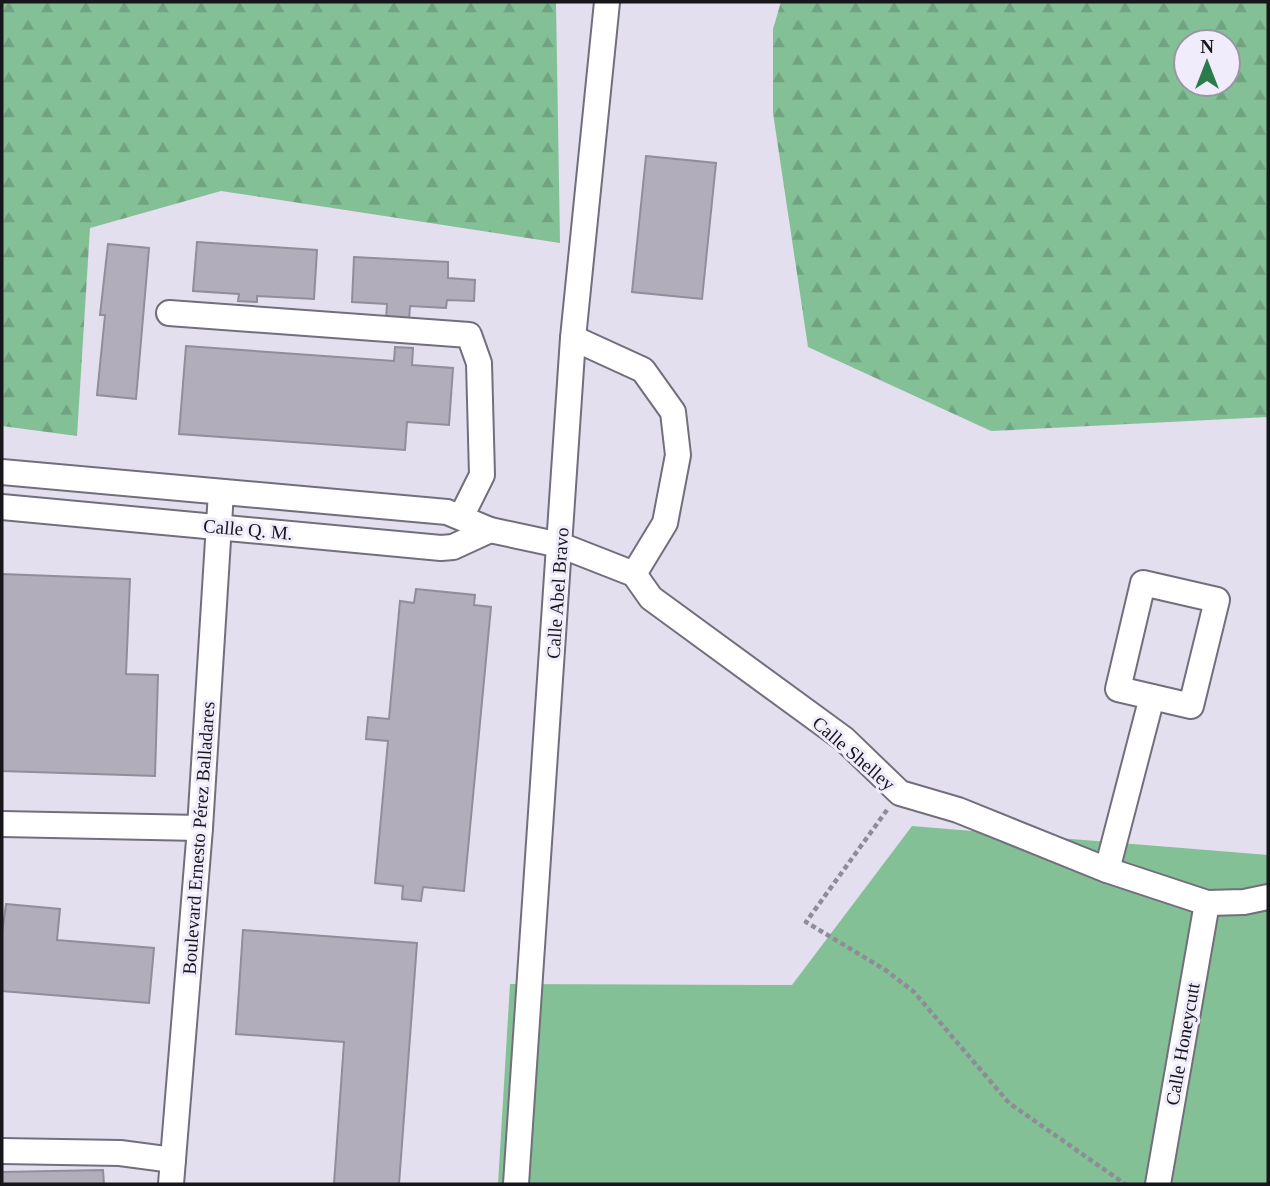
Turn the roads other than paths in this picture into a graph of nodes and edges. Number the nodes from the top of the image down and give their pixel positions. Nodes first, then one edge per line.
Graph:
1 (607, 2) edge
2 (169, 313) dead end
3 (573, 338) junction
4 (2, 472) edge
5 (221, 492) junction
6 (2, 507) edge
7 (462, 516) junction
8 (218, 526) junction
9 (490, 530) junction
10 (560, 545) junction
11 (634, 574) junction
12 (1152, 697) junction
13 (2, 824) edge
14 (200, 828) junction
15 (1107, 870) junction
16 (1268, 897) edge
17 (1206, 903) junction
18 (2, 1151) edge
19 (172, 1172) edge
20 (516, 1184) edge
21 (1158, 1184) edge

1 - 3 street, Calle Abel Bravo
2 - 7 street
3 - 10 street, Calle Abel Bravo
3 - 11 street
4 - 5 street, Calle Q. M.
5 - 7 street, Calle Q. M.
5 - 8 street, Boulevard Ernesto Pérez Balladares
6 - 8 street, Calle Q. M.
7 - 9 street, Calle Q. M.
8 - 9 street, Calle Q. M.
8 - 14 street, Boulevard Ernesto Pérez Balladares
9 - 10 street, Calle Q. M.
10 - 11 street
10 - 20 street, Calle Abel Bravo
11 - 15 street, Calle Shelley
12 - 12 street
12 - 15 street
13 - 14 street
14 - 19 street, Boulevard Ernesto Pérez Balladares
15 - 17 street, Calle Shelley
16 - 17 street, Calle Shelley
17 - 21 street, Calle Honeycutt
18 - 19 street

